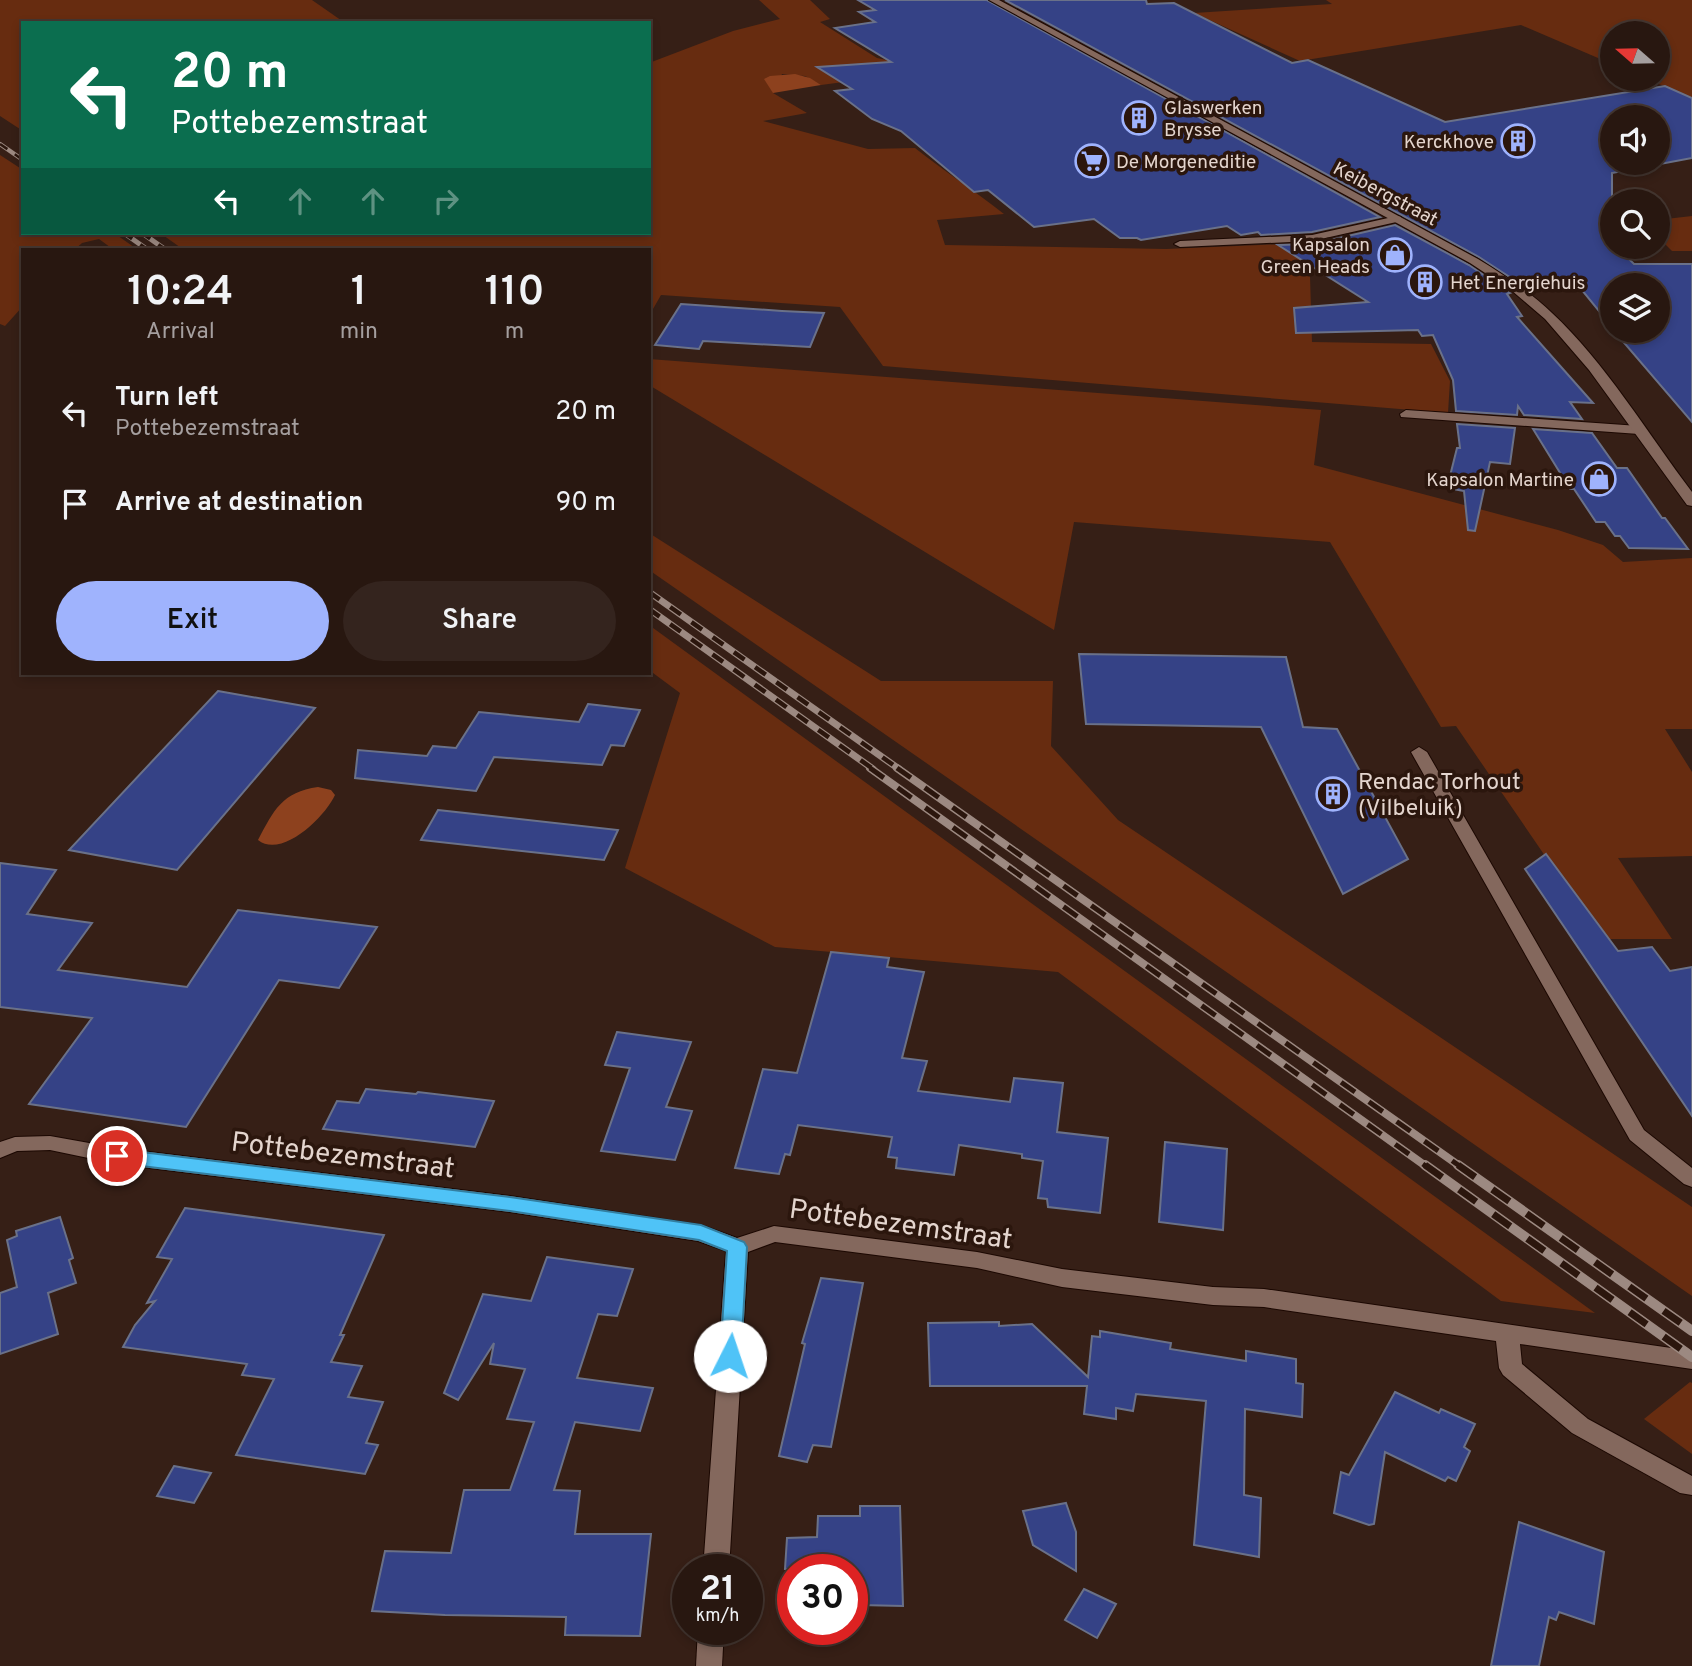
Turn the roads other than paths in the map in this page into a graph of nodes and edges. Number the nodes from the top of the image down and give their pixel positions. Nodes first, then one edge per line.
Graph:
1 (993, 0) edge
2 (1397, 219) junction
3 (1180, 244) dead end
4 (1406, 414) dead end
5 (1639, 430) junction
6 (1692, 502) edge
7 (1419, 752) dead end
8 (0, 1150) edge
9 (1692, 1179) edge
10 (737, 1247) junction
11 (1507, 1332) junction
12 (1692, 1360) edge
13 (1689, 1486) dead end
14 (717, 1554) edge
15 (710, 1645) edge
16 (709, 1666) edge

1 - 2 street, Keibergstraat
2 - 3 street
2 - 5 street, Keibergstraat
4 - 5 street
5 - 6 street, Keibergstraat
7 - 9 street
8 - 10 street, Pottebezemstraat
10 - 11 street, Pottebezemstraat
10 - 14 street
11 - 12 street, Pottebezemstraat
11 - 13 street
15 - 16 street

